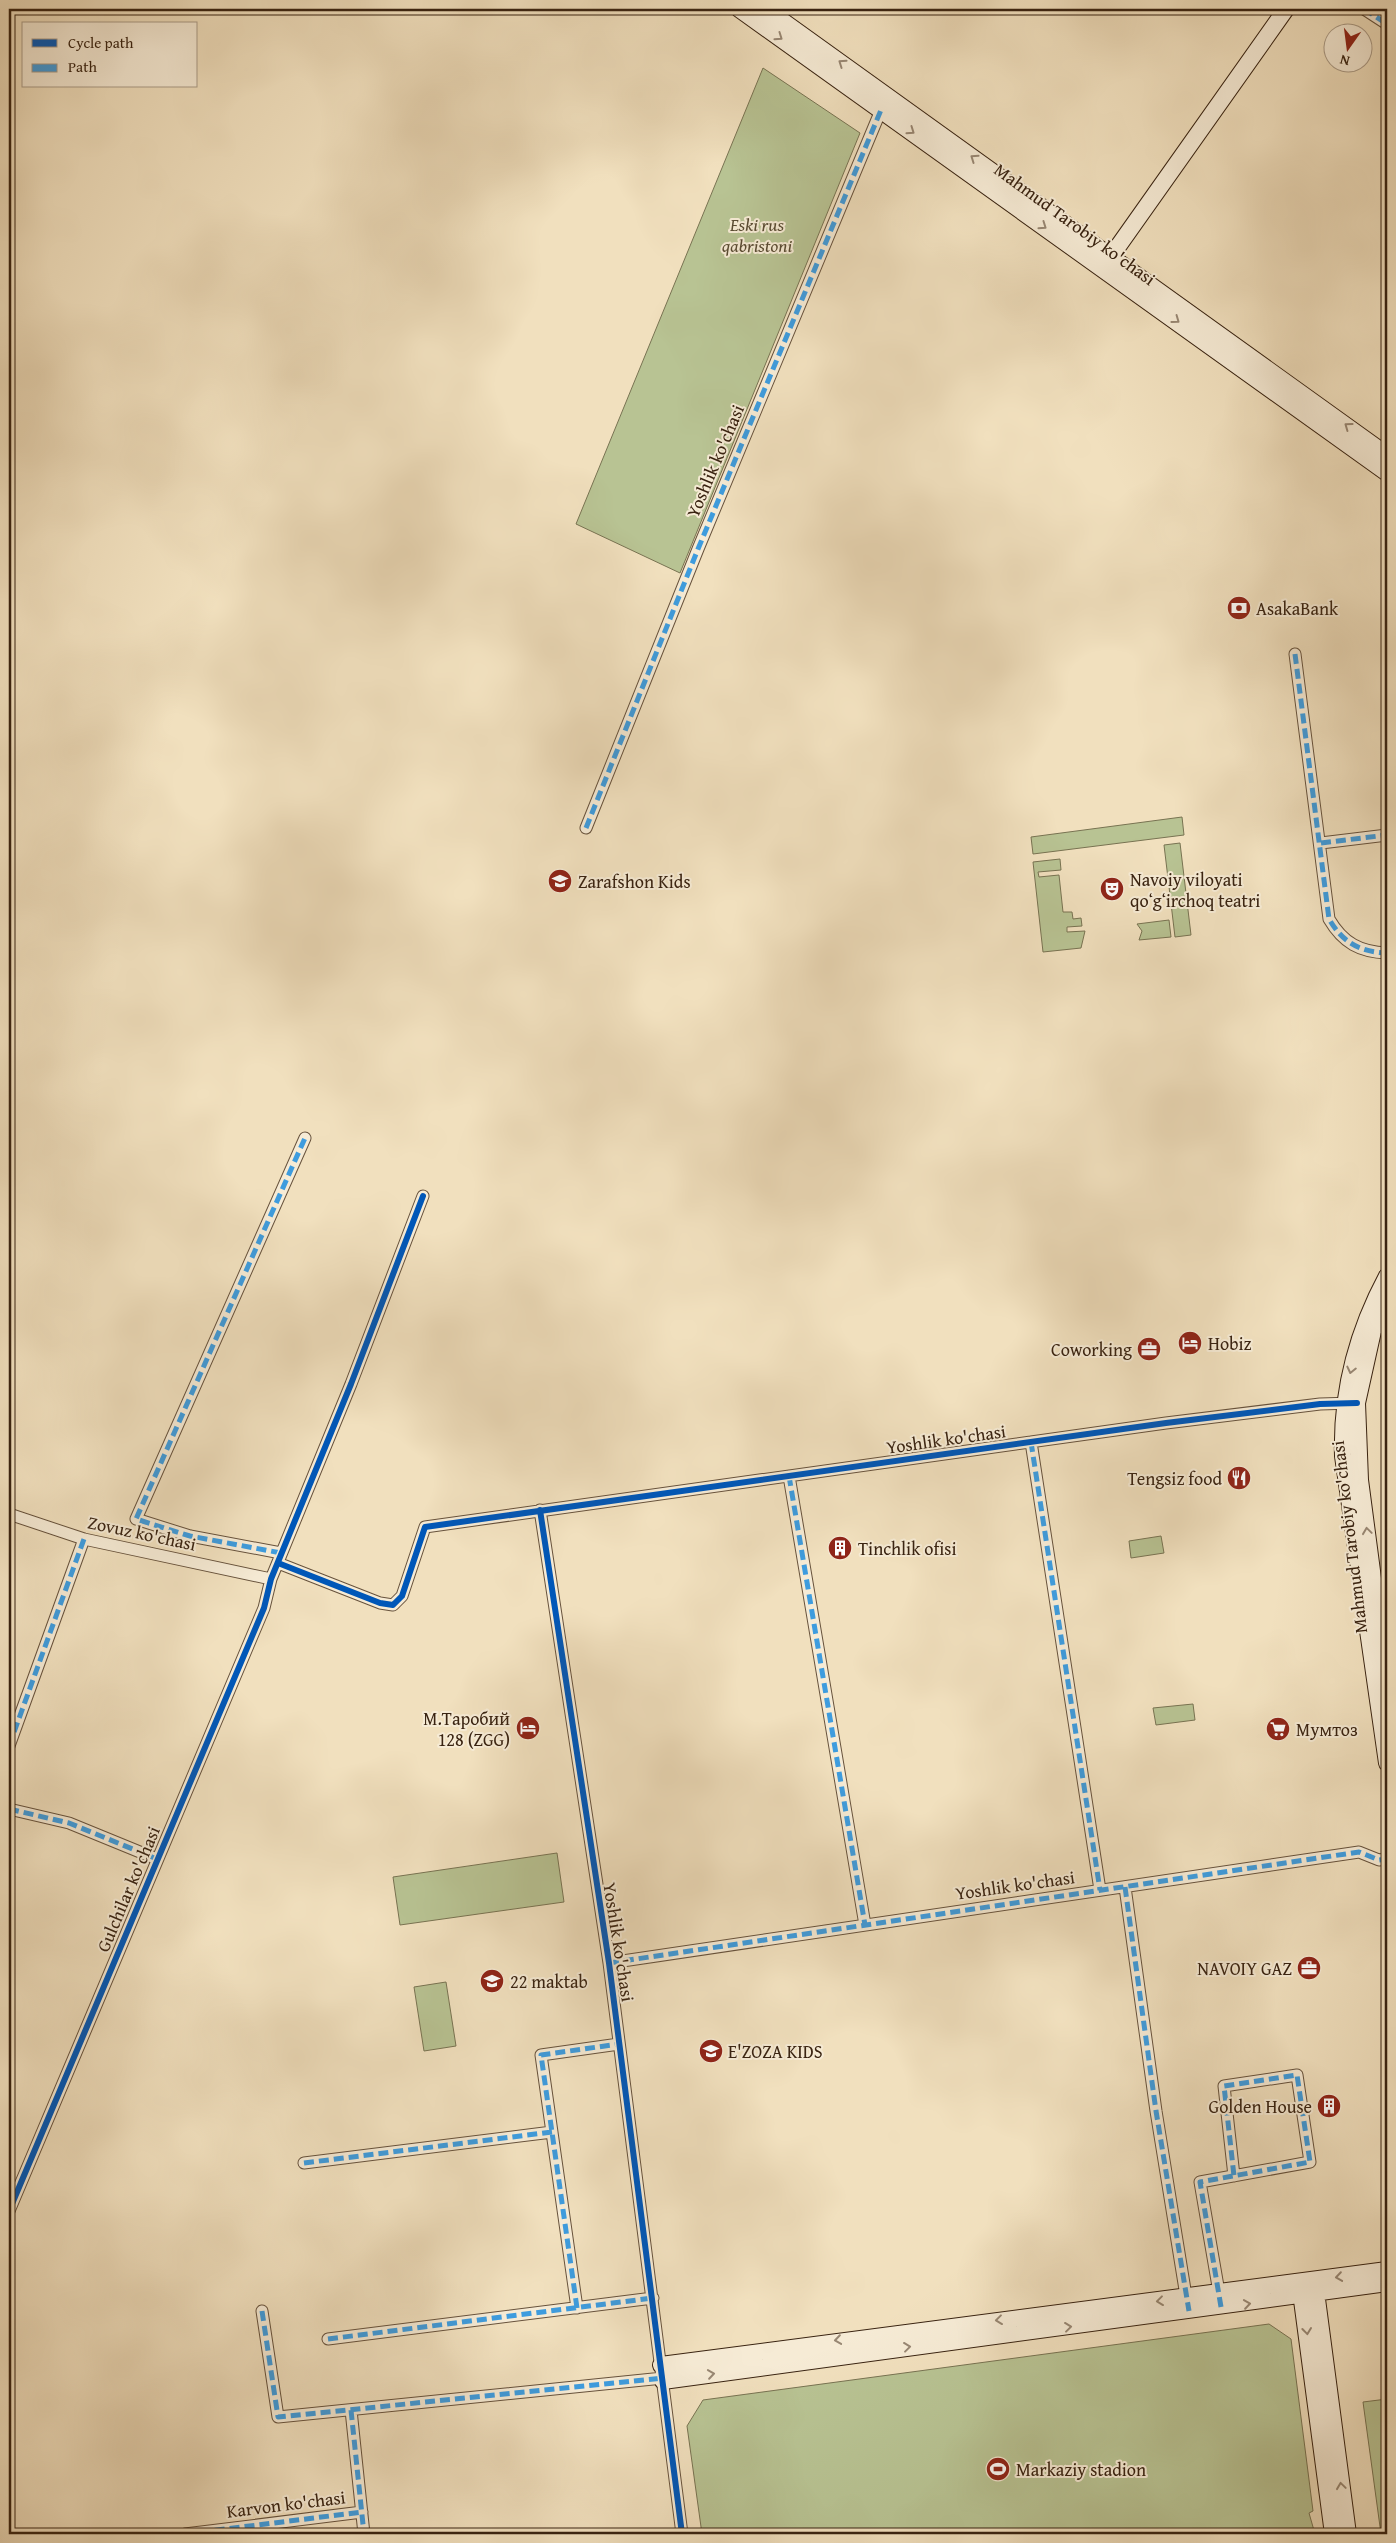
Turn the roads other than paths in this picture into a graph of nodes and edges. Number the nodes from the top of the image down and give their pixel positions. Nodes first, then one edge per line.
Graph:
1 (739, 9) edge
2 (766, 9) edge
3 (1286, 9) edge
4 (1364, 9) edge
5 (1387, 24) edge
6 (882, 110) junction
7 (1112, 255) junction
8 (1387, 455) edge
9 (1387, 473) edge
10 (1295, 654) dead end
11 (586, 828) dead end
12 (1387, 835) edge
13 (1321, 843) junction
14 (1387, 953) edge
15 (306, 1138) dead end
16 (423, 1196) dead end
17 (1387, 1276) edge
18 (1387, 1300) edge
19 (1351, 1403) junction
20 (1031, 1442) junction
21 (789, 1476) junction
22 (540, 1510) junction
23 (9, 1514) edge
24 (84, 1539) junction
25 (280, 1558) junction
26 (271, 1579) junction
27 (1387, 1684) edge
28 (9, 1746) edge
29 (1387, 1763) edge
30 (9, 1809) edge
31 (157, 1858) junction
32 (1387, 1859) edge
33 (1125, 1887) junction
34 (1100, 1890) junction
35 (865, 1925) junction
36 (609, 1963) junction
37 (619, 2044) junction
38 (552, 2132) junction
39 (304, 2163) dead end
40 (1234, 2176) junction
41 (9, 2210) edge
42 (1387, 2270) edge
43 (1387, 2284) edge
44 (1308, 2288) junction
45 (652, 2298) junction
46 (1220, 2300) junction
47 (1187, 2304) junction
48 (577, 2308) junction
49 (262, 2311) dead end
50 (328, 2339) dead end
51 (662, 2374) junction
52 (351, 2410) junction
53 (362, 2512) junction
54 (1338, 2512) junction
55 (185, 2534) edge
56 (364, 2534) edge
57 (682, 2534) edge
58 (1333, 2534) edge
59 (1348, 2534) edge

1 -> 6 main road, Mahmud Tarobiy ko'chasi
7 -> 2 main road, Mahmud Tarobiy ko'chasi
3 - 7 main road
4 - 5 street
6 -> 9 main road, Mahmud Tarobiy ko'chasi
6 - 11 street, Yoshlik ko'chasi
8 -> 7 main road, Mahmud Tarobiy ko'chasi
10 - 13 street
12 - 13 street
13 - 14 street
15 - 25 street
16 - 25 street, Gulchilar ko'chasi
17 -> 19 main road
18 - 19 main road, Mahmud Tarobiy ko'chasi
19 - 20 street, Yoshlik ko'chasi
27 -> 19 main road, Mahmud Tarobiy ko'chasi
19 - 29 main road
20 - 21 street, Yoshlik ko'chasi
20 - 34 street, Yoshlik ko'chasi
21 - 22 street, Yoshlik ko'chasi
21 - 35 street
22 - 25 street, Yoshlik ko'chasi
22 - 36 street, Yoshlik ko'chasi
23 - 24 street, Zovuz ko'chasi
24 - 26 street, Zovuz ko'chasi
24 - 28 street
25 - 26 street, Gulchilar ko'chasi
26 - 31 street, Gulchilar ko'chasi
30 - 31 street
31 - 41 street, Gulchilar ko'chasi
32 - 33 street, Yoshlik ko'chasi
33 - 34 street, Yoshlik ko'chasi
33 - 47 street
34 - 35 street, Yoshlik ko'chasi
35 - 36 street, Yoshlik ko'chasi
36 - 37 street, Yoshlik ko'chasi
37 - 38 street
37 - 45 street, Yoshlik ko'chasi
38 - 39 street
38 - 48 street
40 - 40 street
40 - 46 street
42 -> 44 main road
43 - 44 main road
44 - 46 main road
44 - 54 main road
45 - 48 street
45 - 51 street, Yoshlik ko'chasi
46 - 47 main road
47 - 51 main road
48 - 50 street
49 - 52 street
51 - 52 street
51 - 57 street, Yoshlik ko'chasi
52 - 53 street
53 - 55 street, Karvon ko'chasi
53 - 56 street
54 - 58 main road
54 - 59 main road

